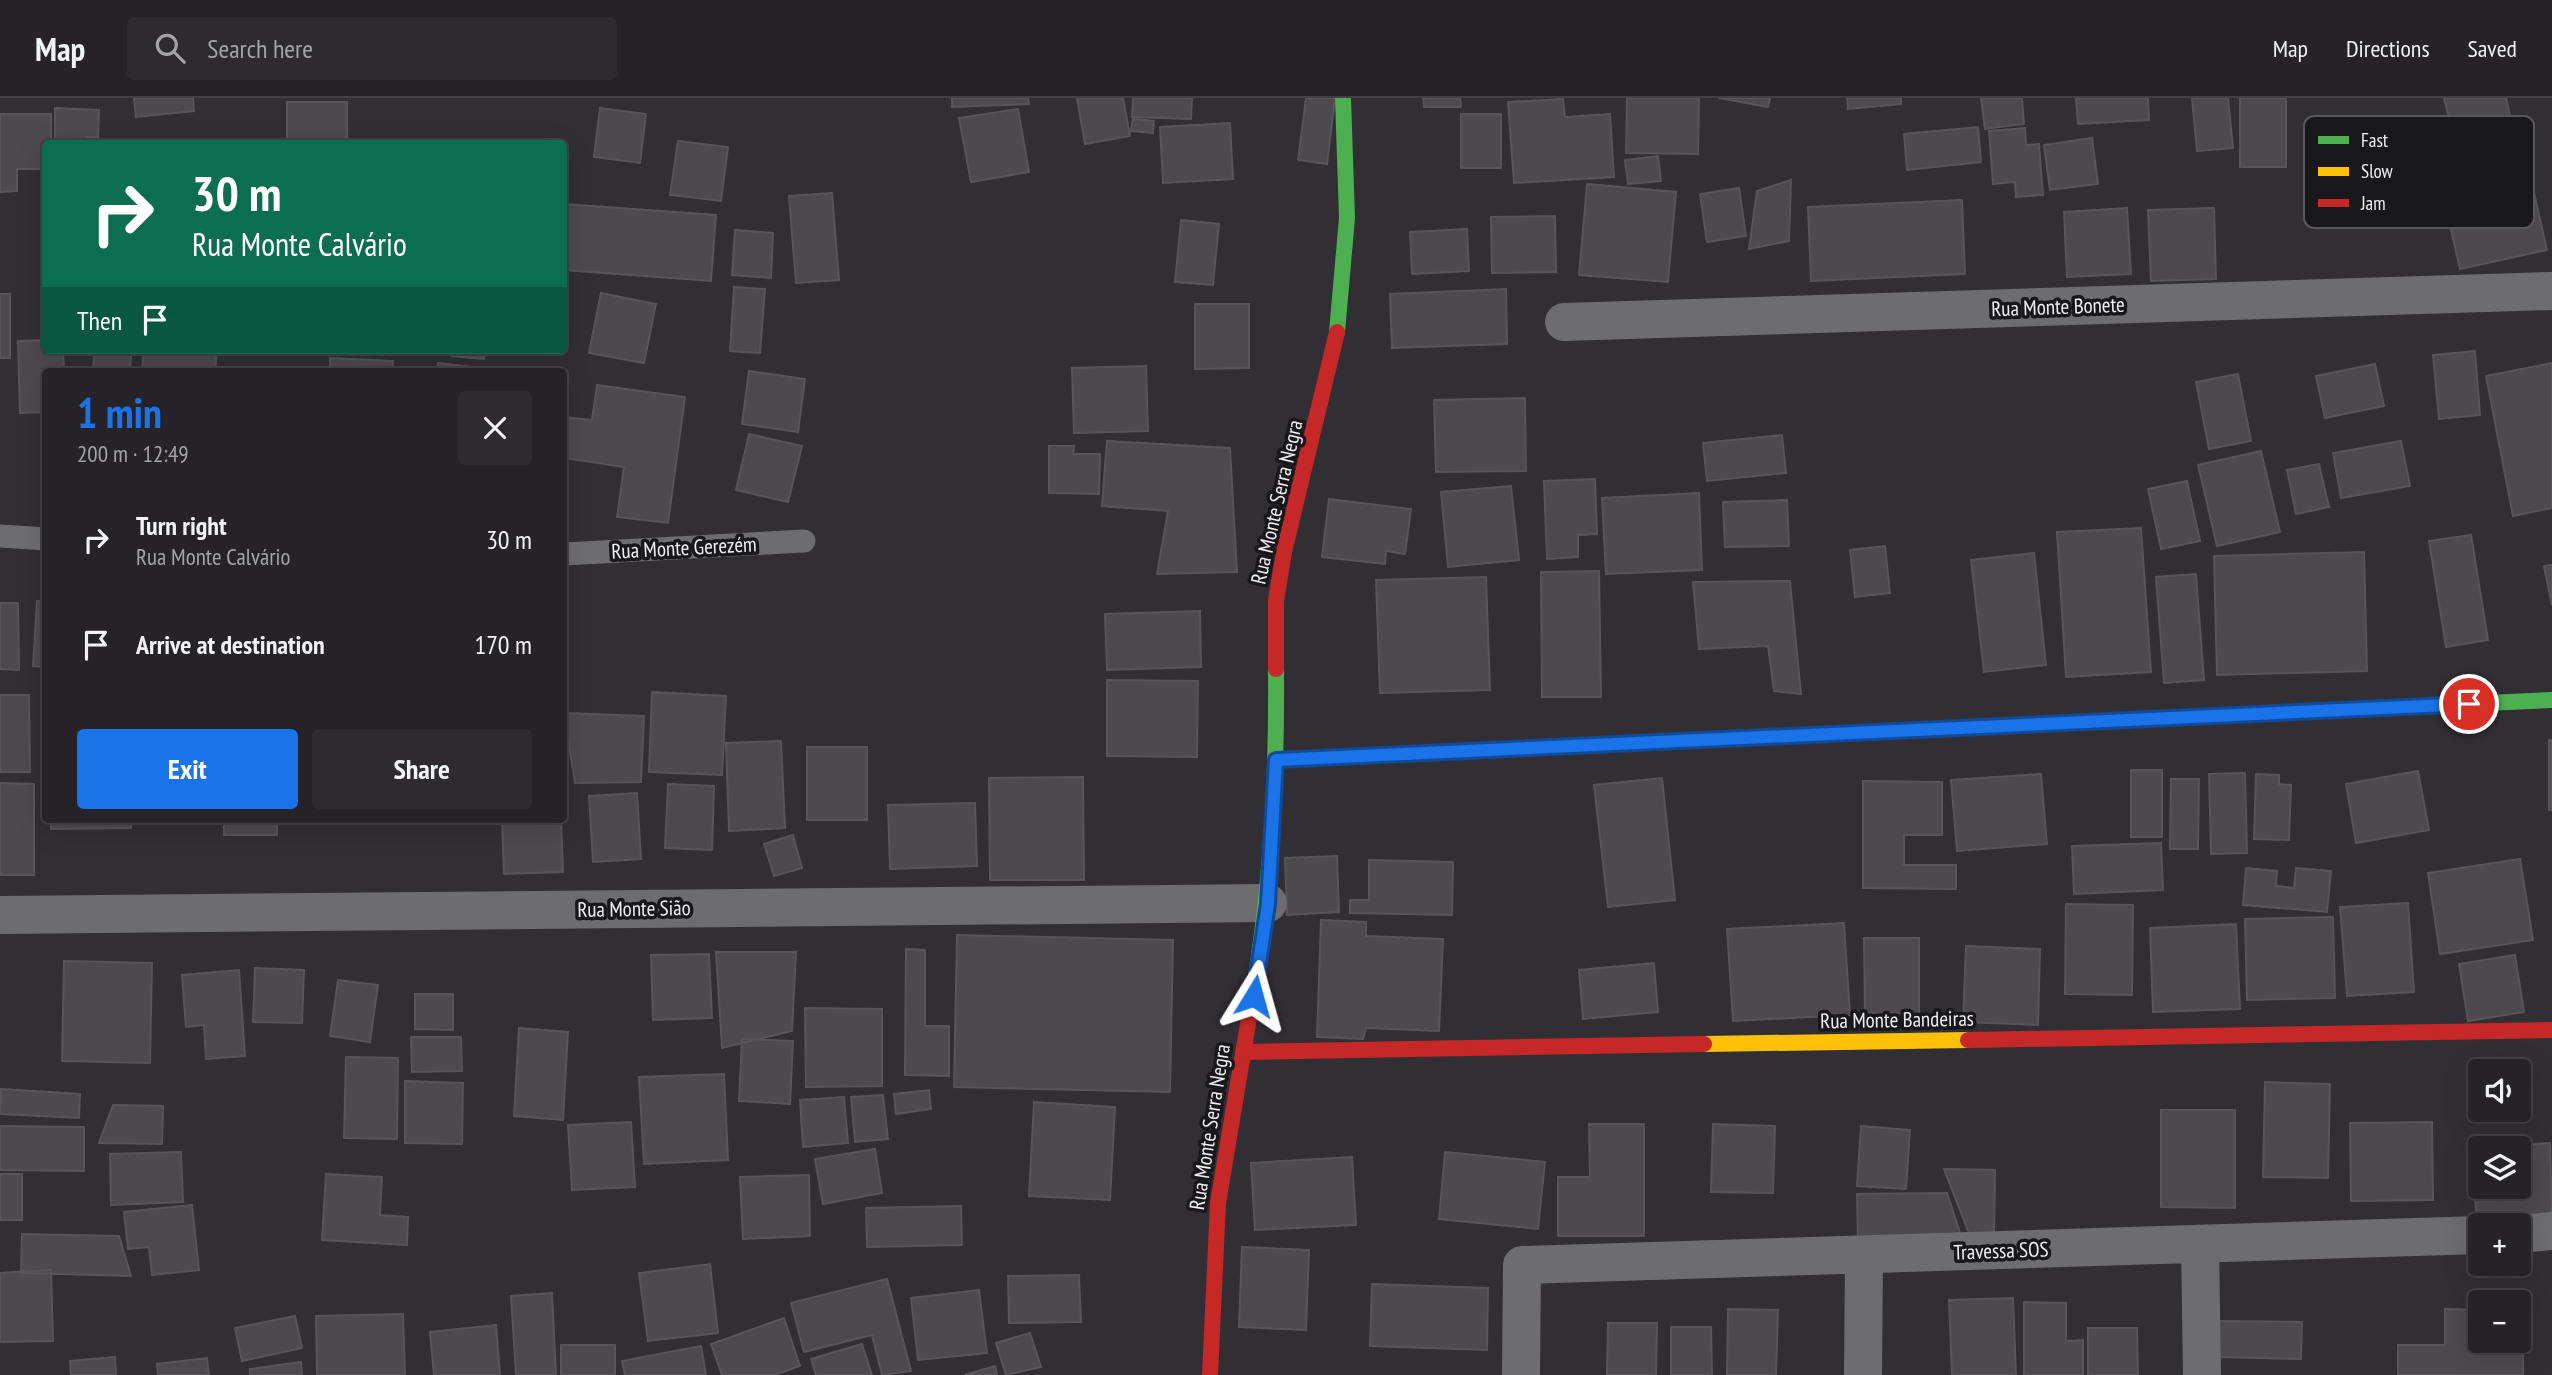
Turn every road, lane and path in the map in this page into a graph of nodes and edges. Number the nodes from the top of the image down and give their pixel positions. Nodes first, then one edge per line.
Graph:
1 (1343, 98) edge
2 (2552, 291) edge
3 (1564, 322) dead end
4 (0, 536) edge
5 (42, 539) edge
6 (804, 541) dead end
7 (567, 554) edge
8 (2552, 700) edge
9 (1276, 760) junction
10 (1268, 904) junction
11 (0, 915) edge
12 (2552, 1030) edge
13 (1242, 1052) junction
14 (2552, 1231) edge
15 (2531, 1233) edge
16 (2468, 1235) edge
17 (2200, 1244) junction
18 (1864, 1255) junction
19 (1210, 1375) edge
20 (1521, 1375) edge
21 (1863, 1375) edge
22 (2203, 1375) edge

1 - 9 street, Rua Monte Serra Negra
2 - 3 street, Rua Monte Bonete
4 - 5 lane
6 - 7 lane, Rua Monte Gerezém
8 - 9 street
9 - 10 street, Rua Monte Serra Negra
10 - 11 street, Rua Monte Sião
10 - 13 street, Rua Monte Serra Negra
12 - 13 street, Rua Monte Bandeiras
13 - 19 street, Rua Monte Serra Negra
14 - 15 street
16 - 17 street, Travessa SOS
17 - 18 street, Travessa SOS
17 - 22 street
18 - 20 street, Travessa SOS
18 - 21 street

